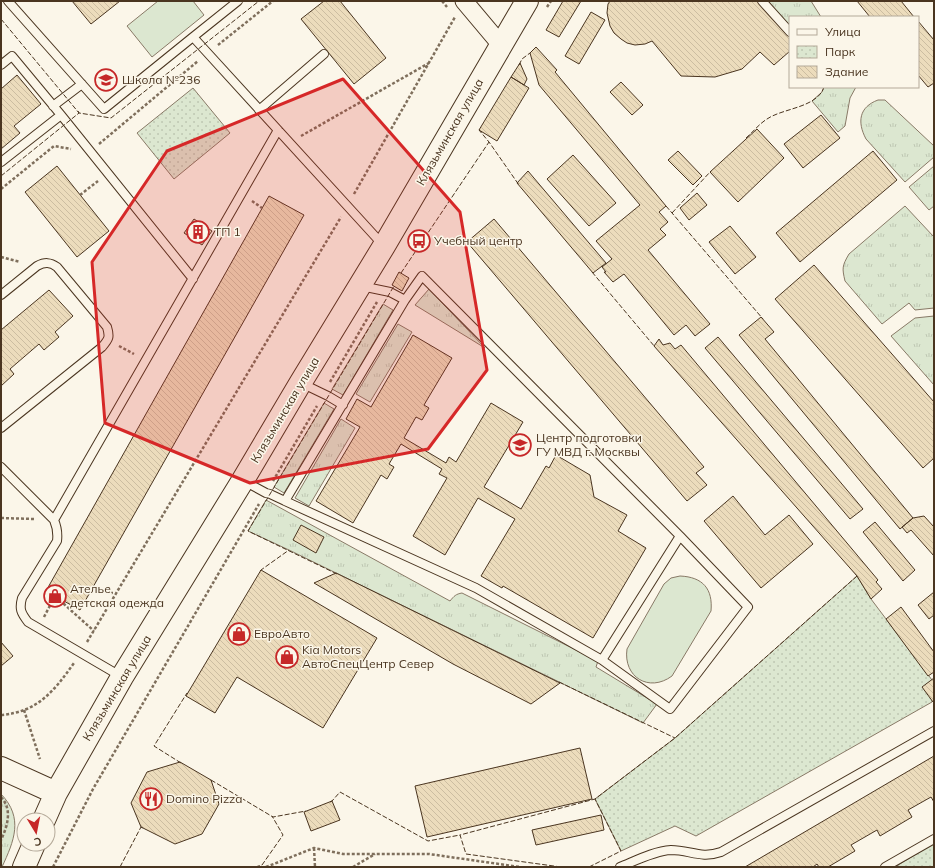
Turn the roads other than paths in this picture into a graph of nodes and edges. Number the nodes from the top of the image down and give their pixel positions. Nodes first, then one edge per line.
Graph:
1 (8, 1) edge
2 (238, 1) edge
3 (464, 1) edge
4 (762, 1) edge
5 (537, 4) edge
6 (789, 31) edge
7 (193, 37) junction
8 (501, 45) junction
9 (324, 54) dead end
10 (1, 64) edge
11 (82, 84) junction
12 (53, 106) junction
13 (260, 110) junction
14 (60, 115) junction
15 (278, 130) junction
16 (1, 162) edge
17 (384, 246) junction
18 (193, 279) junction
19 (360, 286) junction
20 (1, 295) edge
21 (405, 300) junction
22 (301, 382) junction
23 (343, 405) junction
24 (1, 428) edge
25 (1, 467) edge
26 (243, 480) junction
27 (285, 502) junction
28 (54, 520) junction
29 (680, 536) junction
30 (602, 660) junction
31 (122, 677) junction
32 (934, 731) edge
33 (1, 768) edge
34 (56, 793) junction
35 (48, 812) edge
36 (934, 839) edge
37 (31, 852) edge
38 (24, 867) edge
39 (620, 867) edge
40 (885, 867) edge

1 - 11 lane
2 - 7 lane
3 - 8 street
4 - 6 lane
5 - 8 street, Клязьминская улица
7 - 11 lane
7 - 13 lane
8 - 17 street, Клязьминская улица
9 - 13 lane
10 - 12 lane
11 - 12 lane
12 - 14 lane
13 - 15 lane
14 - 16 lane
14 - 18 lane
15 - 17 lane
15 - 18 lane
17 - 19 street, Клязьминская улица
18 - 28 lane
19 - 21 lane
19 - 22 street, Клязьминская улица
20 - 24 lane
21 - 23 lane
21 - 29 lane
22 - 23 lane
22 - 26 street, Клязьминская улица
23 - 27 lane
25 - 28 lane
26 - 27 lane
26 - 31 street, Клязьминская улица
27 - 30 lane
28 - 31 lane
29 - 30 lane
29 - 30 lane
31 - 34 street, Клязьминская улица
32 - 39 lane
33 - 34 street
34 - 35 street, Клязьминская улица
36 - 40 lane
37 - 38 street

